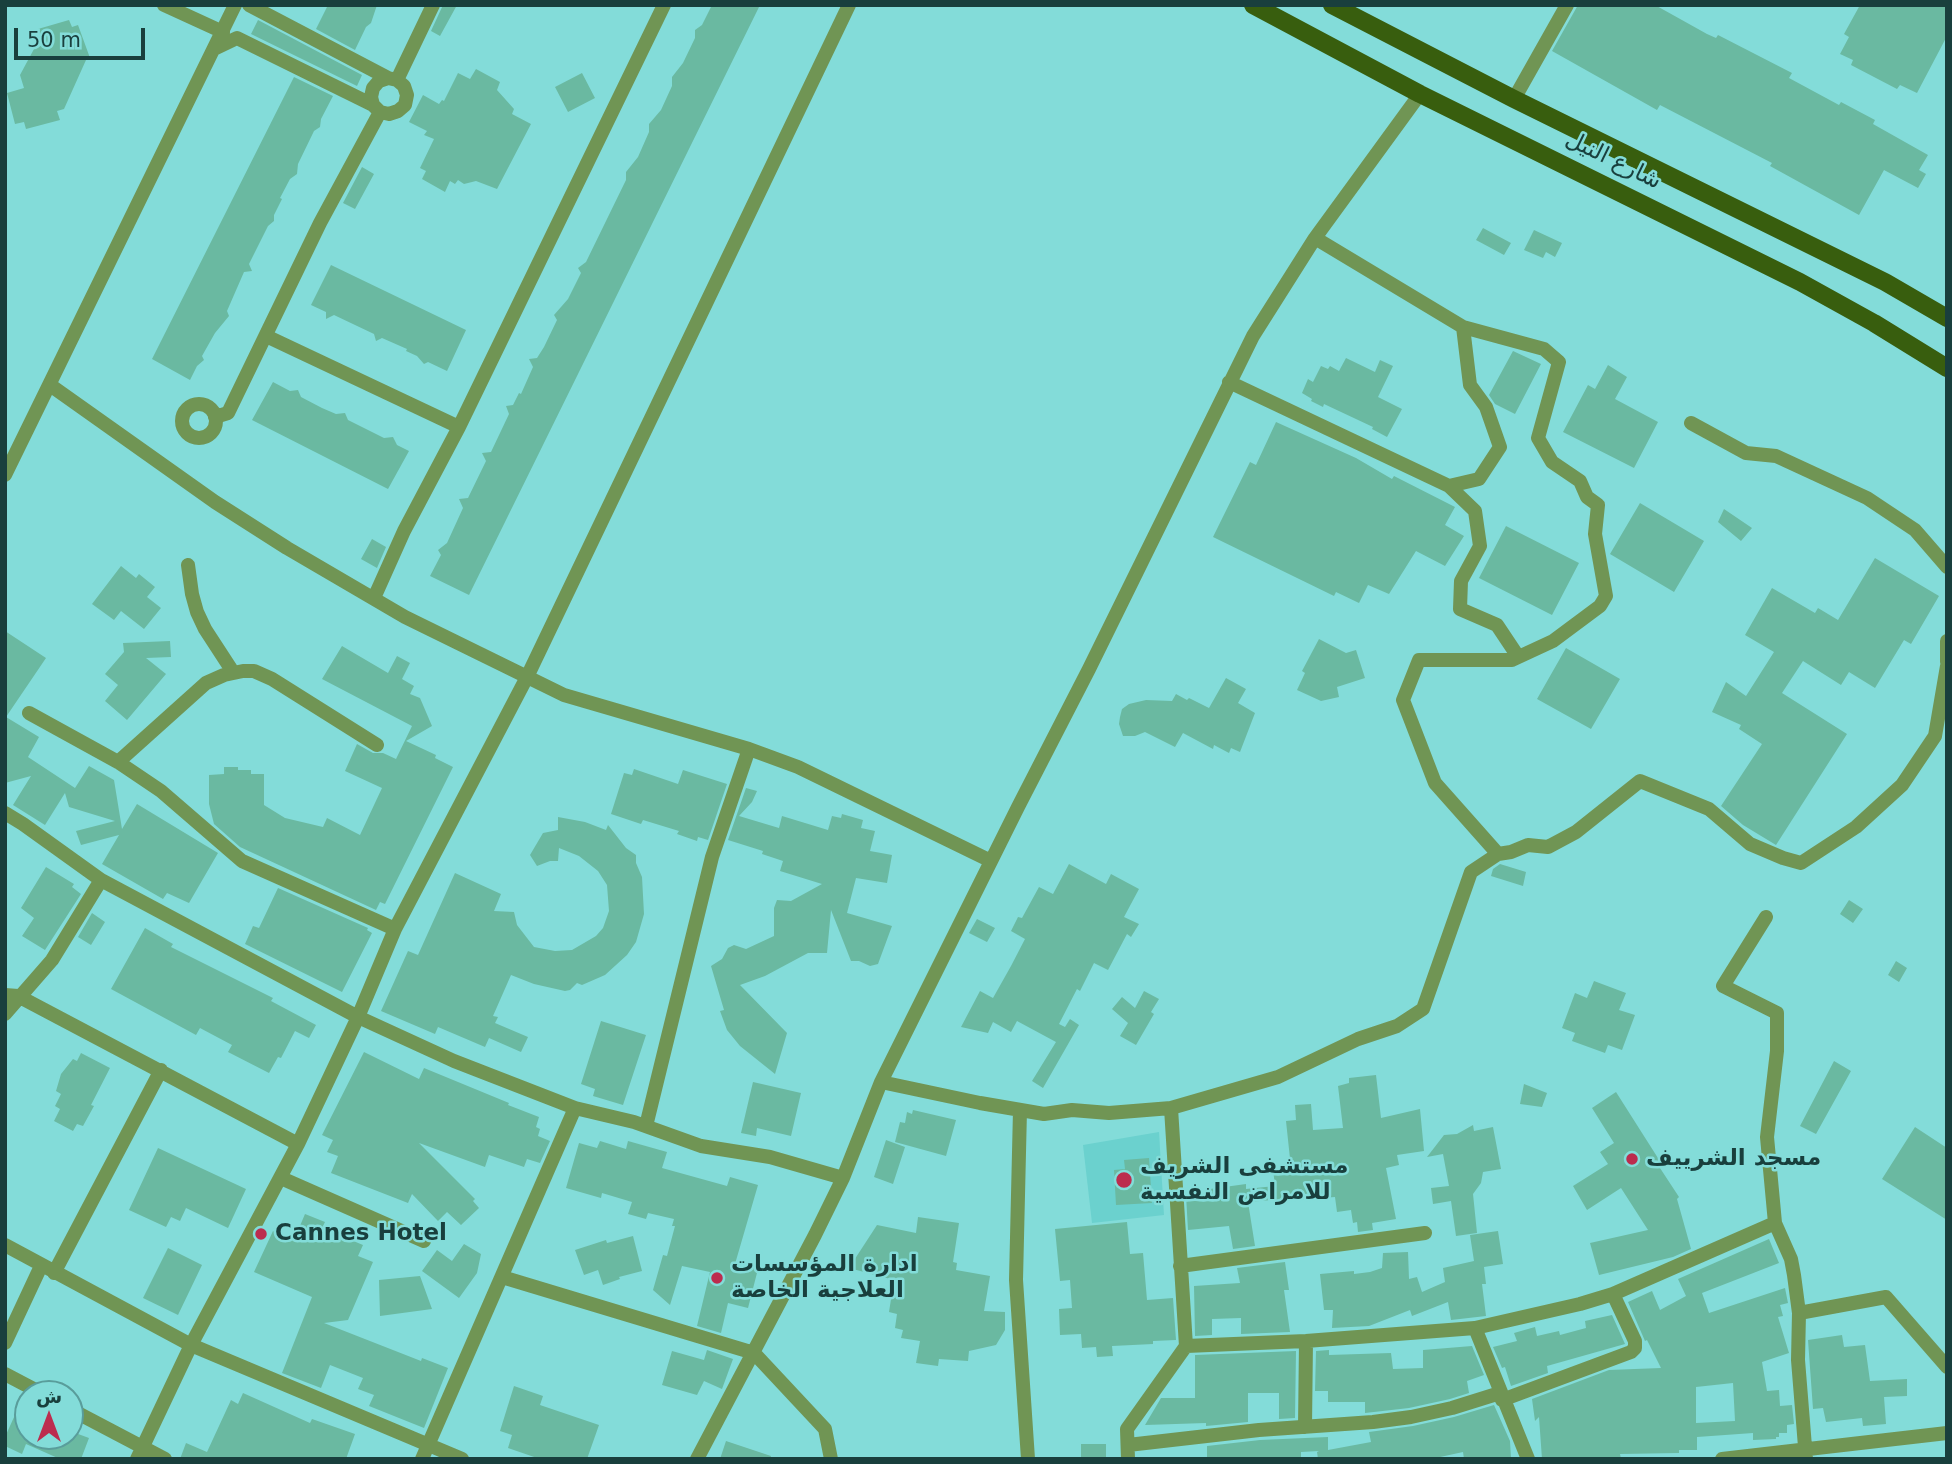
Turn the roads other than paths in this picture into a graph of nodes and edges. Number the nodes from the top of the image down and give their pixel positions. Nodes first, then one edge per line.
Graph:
1 (164, 5) edge
2 (235, 5) edge
3 (249, 5) edge
4 (433, 5) edge
5 (664, 5) edge
6 (849, 5) edge
7 (1254, 5) edge
8 (1332, 5) edge
9 (1567, 5) edge
10 (223, 32) junction
11 (213, 50) junction
12 (392, 79) junction
13 (1420, 94) junction
14 (1514, 99) junction
15 (377, 109) junction
16 (1315, 238) junction
17 (1947, 318) edge
18 (1462, 327) junction
19 (266, 336) junction
20 (1947, 368) edge
21 (1229, 382) junction
22 (50, 385) junction
23 (215, 417) dead end
24 (1691, 423) dead end
25 (459, 428) junction
26 (5, 475) edge
27 (1449, 486) junction
28 (188, 565) dead end
29 (1947, 567) edge
30 (374, 598) junction
31 (1947, 641) edge
32 (1512, 660) junction
33 (1947, 664) edge
34 (233, 672) junction
35 (527, 677) junction
36 (29, 713) dead end
37 (377, 745) dead end
38 (749, 749) junction
39 (118, 762) junction
40 (5, 813) edge
41 (1498, 854) junction
42 (991, 861) junction
43 (101, 880) junction
44 (1766, 917) dead end
45 (395, 929) junction
46 (12, 996) edge
47 (5, 1014) edge
48 (358, 1017) junction
49 (161, 1070) junction
50 (881, 1082) junction
51 (575, 1108) junction
52 (1171, 1108) junction
53 (1020, 1110) junction
54 (646, 1126) junction
55 (298, 1144) junction
56 (281, 1178) junction
57 (843, 1178) junction
58 (1775, 1223) junction
59 (1425, 1233) dead end
60 (424, 1241) dead end
61 (5, 1245) edge
62 (1180, 1266) junction
63 (48, 1269) junction
64 (502, 1277) junction
65 (1613, 1294) junction
66 (1799, 1313) junction
67 (1475, 1328) junction
68 (1306, 1341) junction
69 (5, 1343) edge
70 (191, 1345) junction
71 (1186, 1346) junction
72 (754, 1353) junction
73 (1947, 1367) edge
74 (1501, 1396) junction
75 (84, 1418) edge
76 (1305, 1427) junction
77 (1947, 1433) edge
78 (425, 1452) edge
79 (1128, 1452) edge
80 (139, 1453) edge
81 (1805, 1454) edge
82 (166, 1459) edge
83 (462, 1459) edge
84 (697, 1459) edge
85 (831, 1459) edge
86 (1028, 1459) edge
87 (1528, 1459) edge
88 (1721, 1459) edge

1 - 10 street
2 - 10 street
3 - 12 street
4 - 12 street
5 - 25 street
6 - 35 street
7 - 13 main road, شارع النيل
8 - 14 main road, شارع النيل
9 - 14 street
10 - 11 street
11 - 15 street
11 - 22 street
12 - 15 street
12 - 15 street
13 - 16 street
13 - 20 main road, شارع النيل
14 - 17 main road, شارع النيل
15 - 19 street
16 - 18 street
16 - 21 street
18 - 27 street
18 - 32 street
19 - 23 street
19 - 25 street
21 - 27 street
21 - 42 street
22 - 26 street
22 - 30 street
24 - 29 street
25 - 30 street
27 - 32 street
28 - 34 street
30 - 35 street
31 - 33 street
32 - 41 street
33 - 41 street
34 - 37 street
34 - 39 street
35 - 38 street
35 - 45 street
36 - 39 street
38 - 42 street
38 - 54 street
39 - 45 street
40 - 43 street
41 - 52 street
42 - 50 street
43 - 46 street
43 - 48 street
44 - 58 street
45 - 48 street
46 - 47 street
46 - 49 street
48 - 51 street
48 - 55 street
49 - 55 street
49 - 63 street
50 - 53 street
50 - 57 street
51 - 54 street
51 - 64 street
52 - 53 street
52 - 62 street
53 - 86 street
54 - 57 street
55 - 56 street
56 - 60 street
56 - 70 street
57 - 72 street
58 - 65 street
58 - 66 street
59 - 62 street
61 - 63 street
62 - 71 street
63 - 69 street
63 - 70 street
64 - 72 street
64 - 78 street
65 - 67 street
65 - 74 street
66 - 73 street
66 - 81 street
67 - 68 street
67 - 74 street
68 - 71 street
68 - 76 street
70 - 78 street
70 - 80 street
71 - 79 street
72 - 84 street
72 - 85 street
74 - 76 street
74 - 87 street
75 - 80 street
76 - 79 street
77 - 81 street
78 - 83 street
80 - 82 street
81 - 88 street

